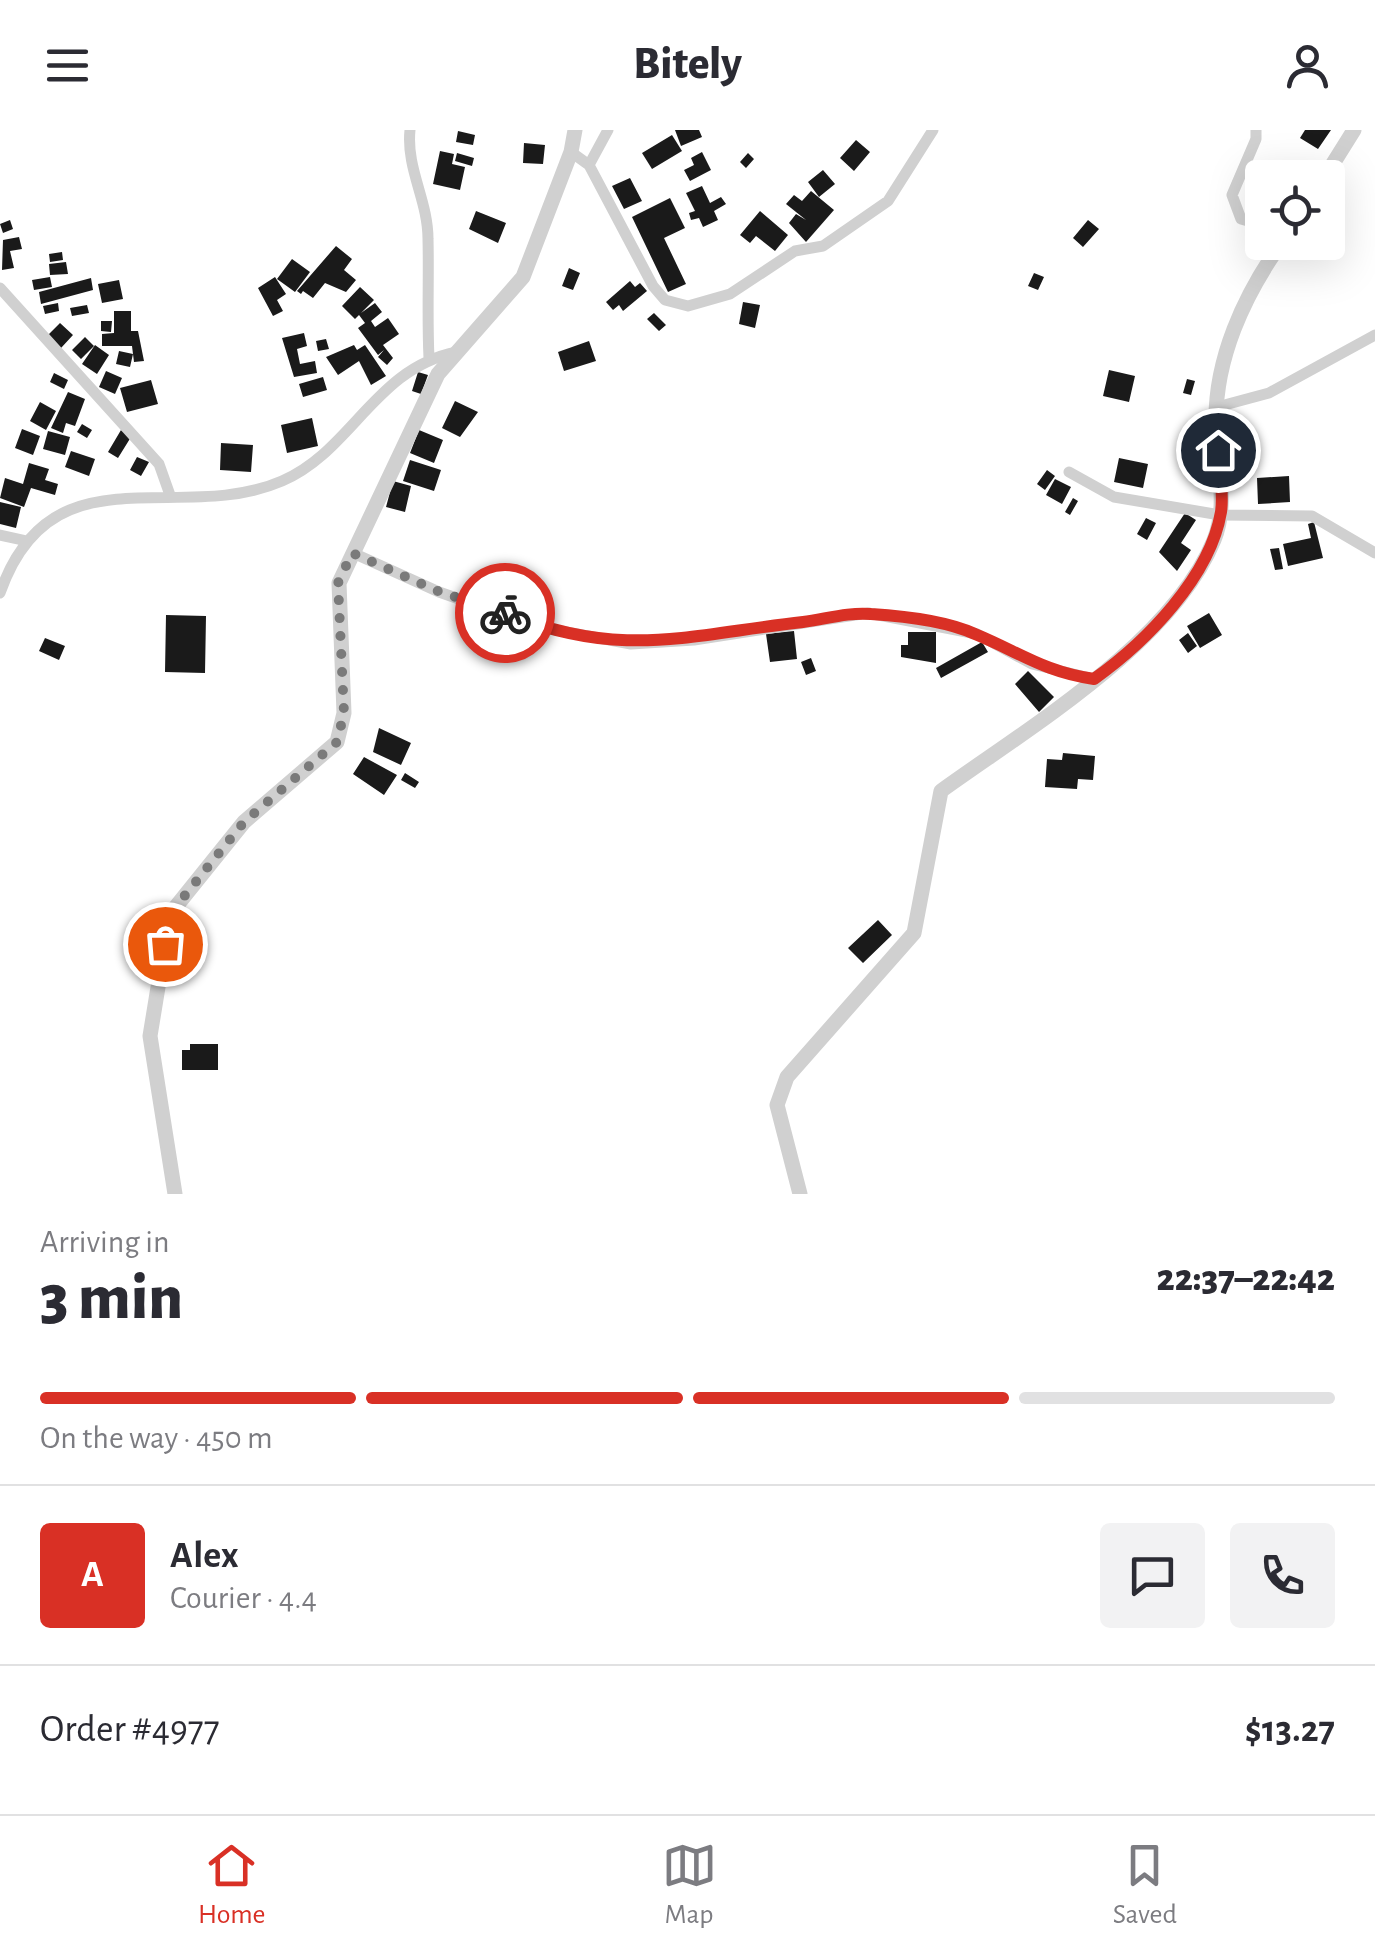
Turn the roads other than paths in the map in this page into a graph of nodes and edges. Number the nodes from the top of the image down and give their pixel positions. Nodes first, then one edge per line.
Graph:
1 (410, 130) edge
2 (574, 130) edge
3 (608, 130) edge
4 (932, 130) edge
5 (1256, 130) edge
6 (1354, 130) edge
7 (571, 152) junction
8 (1335, 160) edge
9 (589, 165) junction
10 (1245, 220) edge
11 (1269, 260) edge
12 (0, 288) edge
13 (1375, 335) edge
14 (456, 352) junction
15 (429, 358) junction
16 (1217, 407) junction
17 (1070, 472) dead end
18 (170, 495) junction
19 (1220, 515) junction
20 (0, 536) edge
21 (27, 541) junction
22 (352, 553) junction
23 (1375, 553) edge
24 (0, 593) edge
25 (1094, 679) junction
26 (174, 1194) edge
27 (800, 1194) edge

1 - 15 street
2 - 7 street
3 - 9 street
4 - 9 street
5 - 10 street
6 - 8 street
7 - 9 street
7 - 14 street
11 - 16 street
12 - 18 street
13 - 16 street
14 - 15 street
14 - 22 street
15 - 18 street
16 - 19 street
17 - 19 street
18 - 21 street
19 - 23 street
19 - 25 street
20 - 21 street
21 - 24 street
22 - 25 street
22 - 26 street
25 - 27 street

